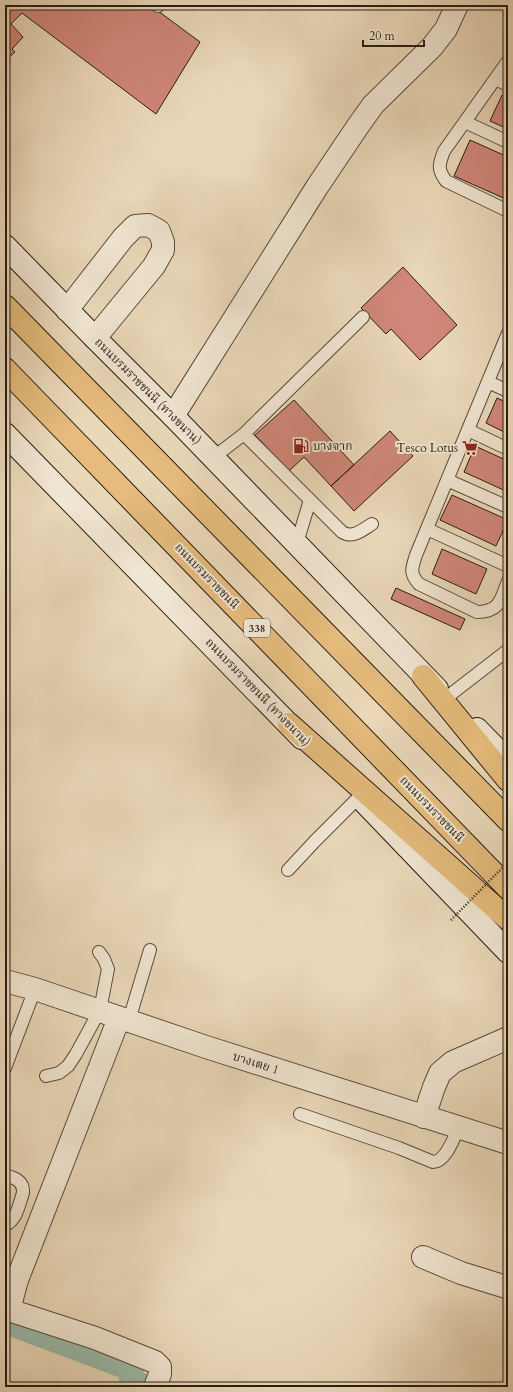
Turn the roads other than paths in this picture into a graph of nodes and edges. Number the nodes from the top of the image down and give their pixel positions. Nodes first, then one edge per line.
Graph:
1 (457, 5) edge
2 (508, 62) edge
3 (495, 80) junction
4 (508, 85) edge
5 (465, 122) junction
6 (508, 142) edge
7 (508, 211) edge
8 (5, 246) edge
9 (5, 306) edge
10 (67, 310) junction
11 (363, 317) dead end
12 (508, 333) edge
13 (95, 338) junction
14 (5, 369) edge
15 (488, 382) junction
16 (508, 391) edge
17 (174, 416) junction
18 (468, 430) junction
19 (5, 434) edge
20 (244, 434) junction
21 (508, 449) edge
22 (214, 457) junction
23 (447, 480) junction
24 (310, 500) junction
25 (508, 507) edge
26 (372, 524) dead end
27 (427, 529) junction
28 (297, 543) junction
29 (508, 566) edge
30 (508, 581) edge
31 (508, 650) edge
32 (423, 676) junction
33 (446, 698) junction
34 (289, 724) junction
35 (508, 760) edge
36 (508, 780) edge
37 (359, 798) junction
38 (508, 820) edge
39 (288, 870) dead end
40 (508, 888) edge
41 (508, 919) edge
42 (150, 950) dead end
43 (99, 952) dead end
44 (508, 952) edge
45 (5, 981) edge
46 (35, 989) junction
47 (116, 1016) junction
48 (508, 1038) edge
49 (5, 1068) edge
50 (46, 1076) dead end
51 (300, 1114) dead end
52 (424, 1116) junction
53 (459, 1127) junction
54 (508, 1143) edge
55 (5, 1174) edge
56 (5, 1225) edge
57 (423, 1257) dead end
58 (508, 1287) edge
59 (8, 1308) edge
60 (158, 1380) edge

1 - 17 street
2 - 3 lane
3 - 4 lane
3 - 5 lane
5 - 6 lane
5 - 7 lane
8 - 10 street, ถนนบรมราชชนนี (ทางขนาน)
9 - 38 highway
10 - 13 street, ถนนบรมราชชนนี (ทางขนาน)
10 - 13 street
11 - 20 lane
12 - 15 lane
13 - 17 street, ถนนบรมราชชนนี (ทางขนาน)
14 - 40 highway, ถนนบรมราชชนนี / 338
15 - 16 lane
15 - 18 lane
17 - 22 street, ถนนบรมราชชนนี (ทางขนาน)
18 - 21 lane
18 - 23 lane
19 - 34 street, ถนนบรมราชชนนี (ทางขนาน)
20 - 22 lane
20 - 24 lane
22 - 28 street, ถนนบรมราชชนนี (ทางขนาน)
23 - 25 lane
23 - 27 lane
24 - 26 lane
24 - 28 lane
27 - 29 lane
27 - 30 lane
28 - 32 street, ถนนบรมราชชนนี (ทางขนาน)
31 - 33 lane
32 - 33 street, ถนนบรมราชชนนี (ทางขนาน)
32 - 36 highway
33 - 35 street, ถนนบรมราชชนนี (ทางขนาน)
34 - 37 street, ถนนบรมราชชนนี (ทางขนาน)
34 - 41 highway
37 - 39 lane
37 - 44 street, ถนนบรมราชชนนี (ทางขนาน)
42 - 47 lane
43 - 47 lane
45 - 46 street, บางเตย 1
46 - 47 street, บางเตย 1
46 - 49 lane
47 - 50 lane
47 - 52 street, บางเตย 1
47 - 59 street
48 - 52 street
51 - 53 lane
52 - 53 street, บางเตย 1
53 - 54 street, บางเตย 1
55 - 56 lane
57 - 58 street
59 - 60 street

